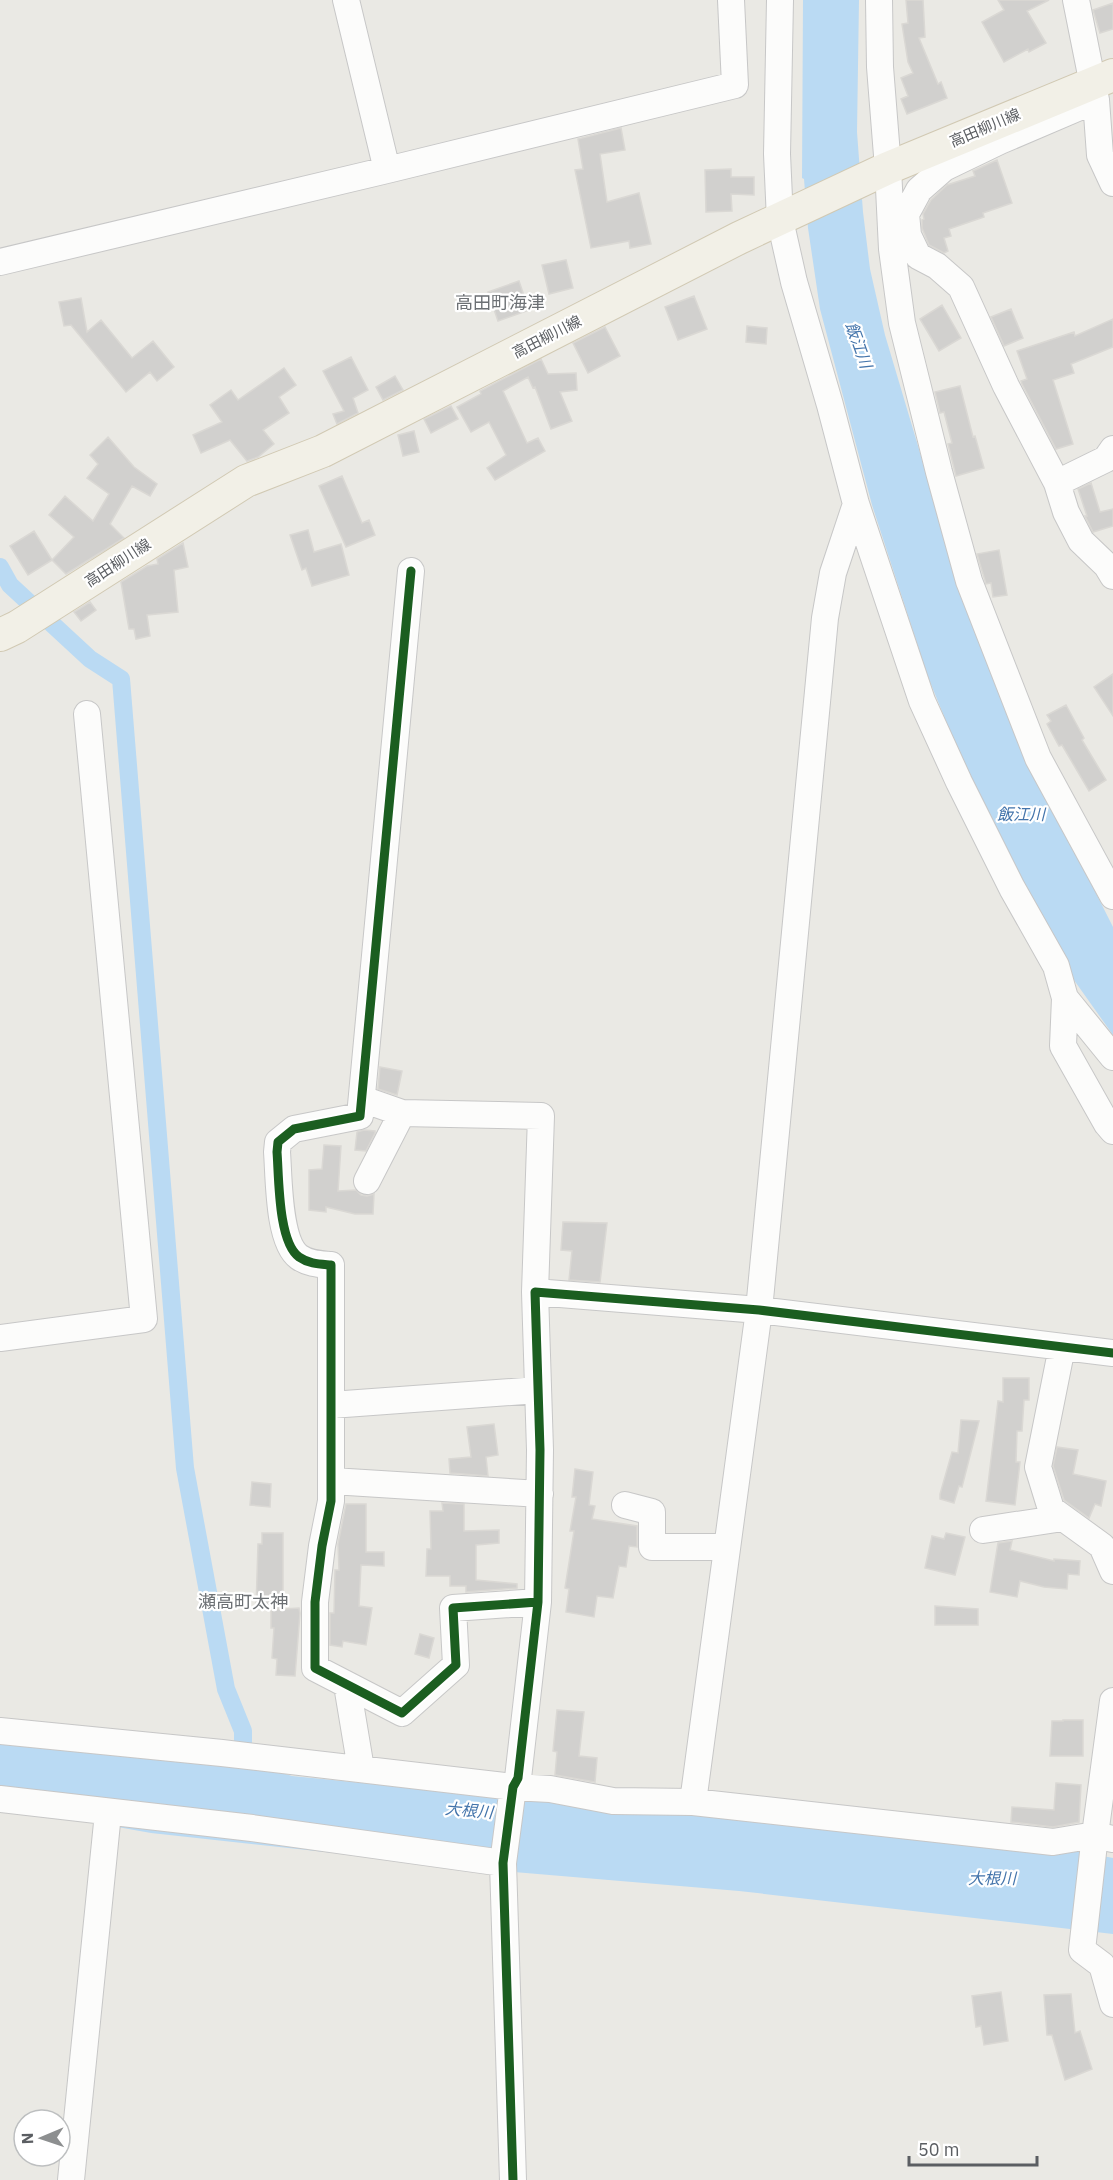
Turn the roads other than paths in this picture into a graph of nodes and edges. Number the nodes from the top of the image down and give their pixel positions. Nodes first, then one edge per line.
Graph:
1 (346, 0) edge
2 (730, 0) edge
3 (780, 0) edge
4 (879, 0) edge
5 (1076, 0) edge
6 (1101, 86) edge
7 (888, 168) junction
8 (387, 170) junction
9 (1113, 183) edge
10 (784, 218) junction
11 (0, 262) edge
12 (1113, 449) edge
13 (1057, 483) junction
14 (856, 504) junction
15 (411, 570) dead end
16 (1113, 576) edge
17 (0, 635) edge
18 (87, 714) dead end
19 (1113, 896) edge
20 (1065, 998) junction
21 (1113, 1057) edge
22 (362, 1099) junction
23 (402, 1113) junction
24 (1113, 1131) edge
25 (367, 1181) dead end
26 (535, 1292) junction
27 (759, 1310) junction
28 (0, 1338) edge
29 (1062, 1347) junction
30 (1113, 1353) edge
31 (538, 1390) junction
32 (332, 1405) junction
33 (332, 1480) junction
34 (540, 1494) junction
35 (625, 1505) dead end
36 (1063, 1518) junction
37 (983, 1530) dead end
38 (727, 1547) junction
39 (1113, 1571) edge
40 (538, 1602) junction
41 (347, 1684) junction
42 (1113, 1701) edge
43 (0, 1731) edge
44 (361, 1769) junction
45 (513, 1787) junction
46 (0, 1799) edge
47 (693, 1802) junction
48 (108, 1813) junction
49 (1101, 1839) edge
50 (503, 1863) junction
51 (1084, 1943) junction
52 (1113, 1951) edge
53 (1113, 2004) edge
54 (71, 2180) edge
55 (513, 2180) edge

1 - 8 street
2 - 8 street
3 - 10 street
4 - 7 street
5 - 6 street
6 - 7 main road, 高田柳川線
6 - 9 street
6 - 13 street
7 - 10 main road, 高田柳川線
7 - 19 street
8 - 11 street
10 - 14 street
10 - 17 main road, 高田柳川線
12 - 13 street
13 - 16 street
14 - 20 street
14 - 27 street
15 - 22 street
18 - 28 street
20 - 21 street
20 - 24 street
22 - 23 street
22 - 32 street
23 - 25 street
23 - 26 street
26 - 27 street
26 - 31 street
27 - 29 street
27 - 38 street
29 - 30 street
29 - 36 street
31 - 32 street
31 - 34 street
32 - 33 street
33 - 34 street
33 - 41 street
34 - 40 street
35 - 38 street
36 - 37 street
36 - 39 street
38 - 47 street
40 - 41 street
40 - 45 street
41 - 44 street
42 - 49 street
43 - 44 street
44 - 45 street
45 - 47 street
45 - 50 street
46 - 48 street
47 - 49 street
48 - 50 street
48 - 54 street
49 - 51 street
50 - 55 street
51 - 52 street
51 - 53 street

